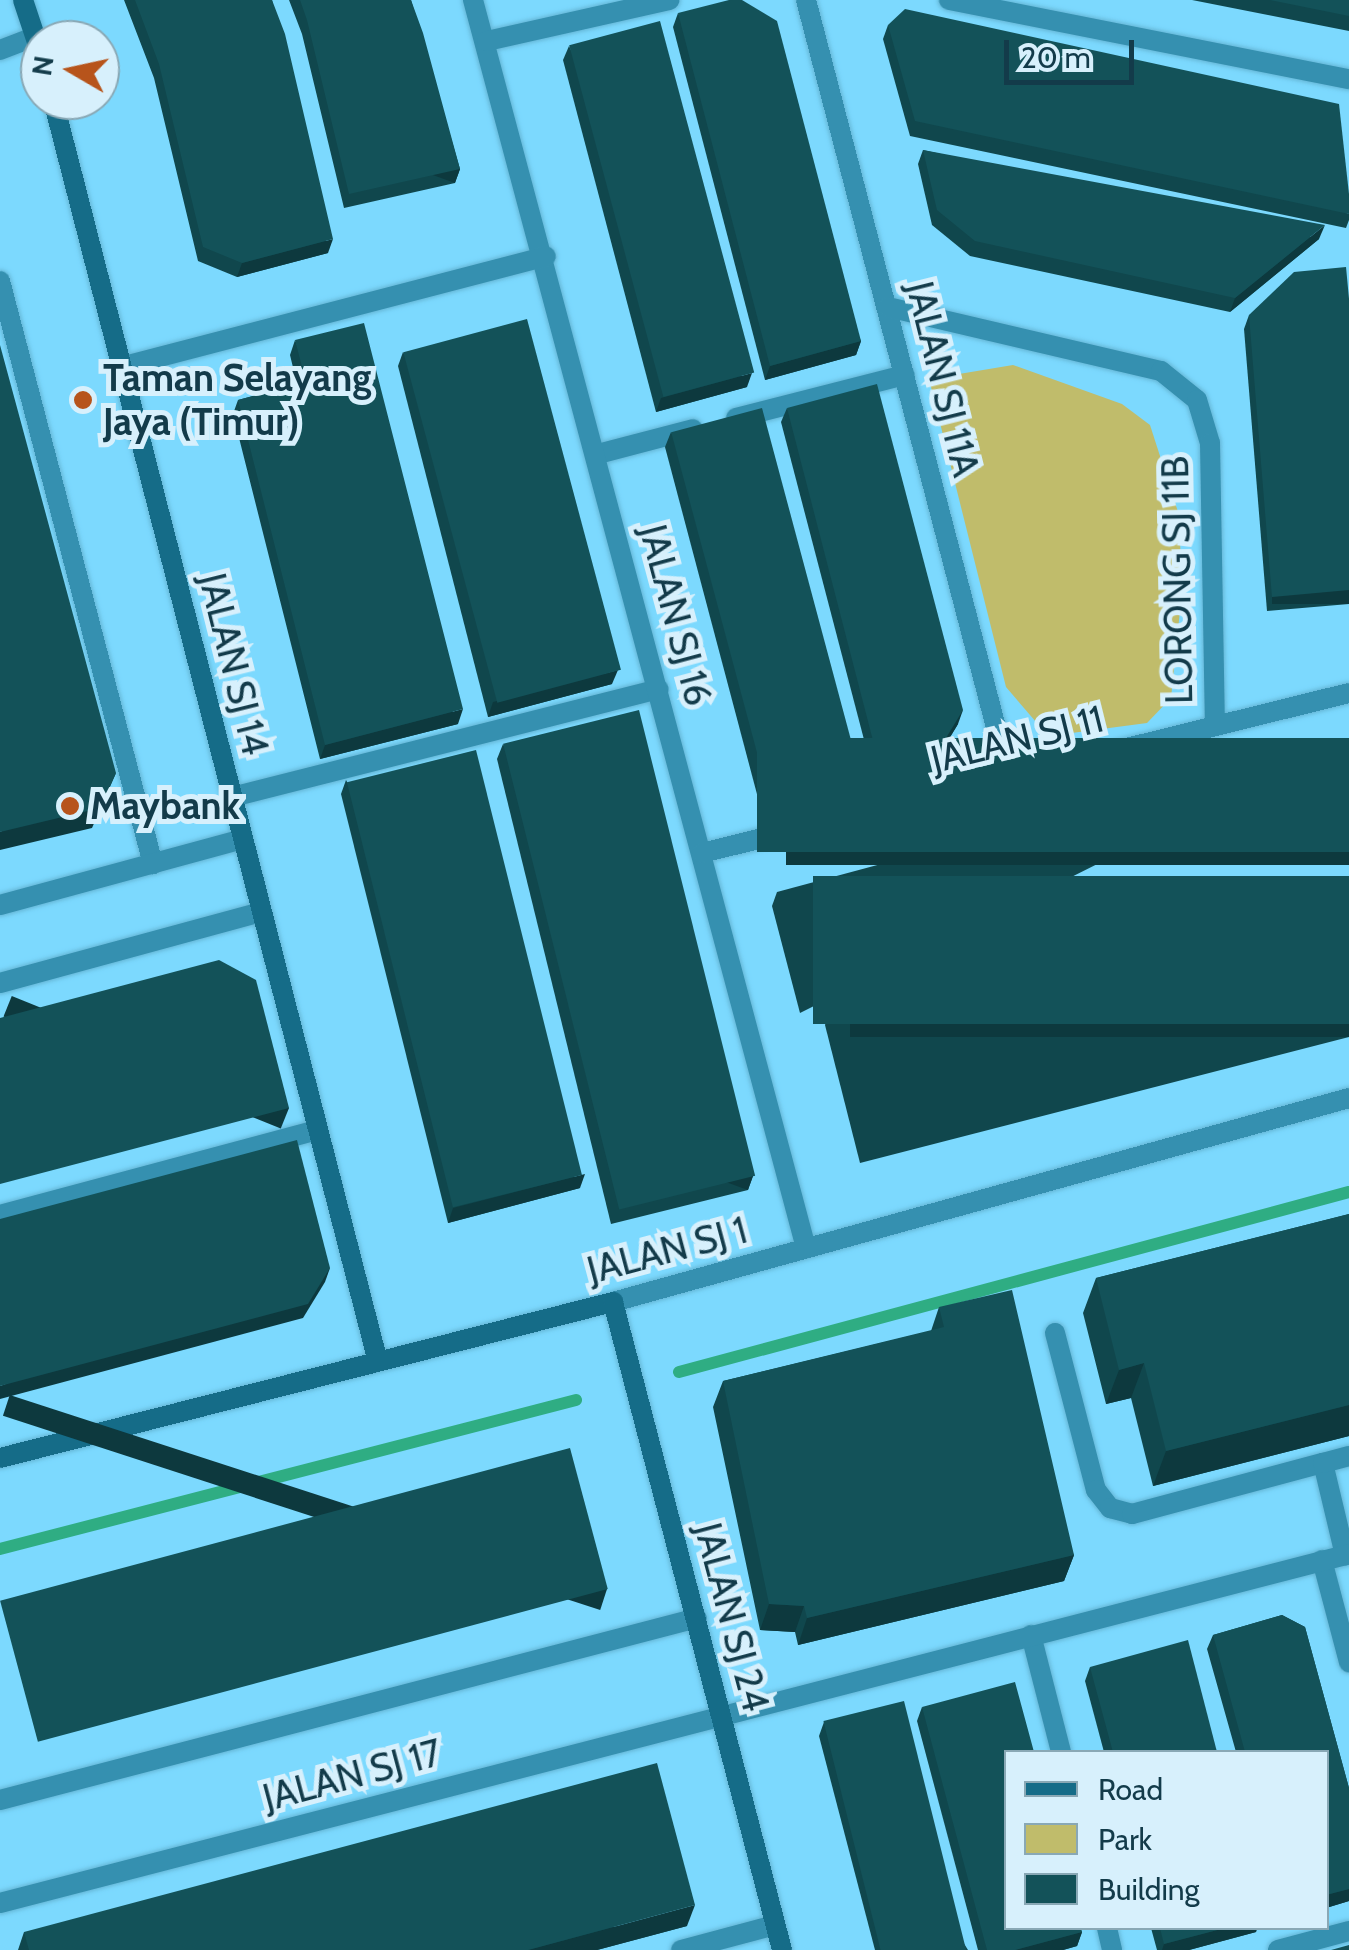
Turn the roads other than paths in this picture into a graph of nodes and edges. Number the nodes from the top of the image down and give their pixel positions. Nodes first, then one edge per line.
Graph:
1 (473, 0) edge
2 (669, 0) edge
3 (806, 0) edge
4 (950, 0) edge
5 (487, 42) junction
6 (1349, 79) edge
7 (57, 120) edge
8 (546, 256) junction
9 (0, 281) edge
10 (888, 307) junction
11 (122, 367) junction
12 (905, 375) junction
13 (598, 454) junction
14 (659, 689) junction
15 (1349, 692) edge
16 (1215, 726) junction
17 (1009, 777) junction
18 (232, 797) junction
19 (243, 839) junction
20 (702, 853) junction
21 (153, 864) junction
22 (0, 904) edge
23 (262, 912) junction
24 (0, 983) edge
25 (1349, 1098) edge
26 (318, 1130) junction
27 (0, 1215) edge
28 (806, 1248) junction
29 (613, 1302) junction
30 (1054, 1333) dead end
31 (378, 1362) junction
32 (1349, 1456) edge
33 (0, 1458) edge
34 (1322, 1463) junction
35 (1347, 1554) edge
36 (1322, 1560) junction
37 (697, 1618) junction
38 (1031, 1635) junction
39 (1349, 1662) edge
40 (722, 1714) junction
41 (1060, 1750) edge
42 (0, 1800) edge
43 (0, 1903) edge
44 (776, 1925) junction
45 (1349, 1931) edge
46 (681, 1950) edge
47 (782, 1950) edge
48 (1278, 1950) edge

1 - 5 street, JALAN SJ 16
2 - 5 street
3 - 10 street, JALAN SJ 11A
4 - 6 street
5 - 8 street, JALAN SJ 16
7 - 11 street, JALAN SJ 14
8 - 11 street
8 - 13 street, JALAN SJ 16
9 - 21 street
10 - 12 street, JALAN SJ 11A
10 - 16 street, LORONG SJ 11B
11 - 18 street, JALAN SJ 14
12 - 13 street
12 - 17 street, JALAN SJ 11A
13 - 14 street, JALAN SJ 16
14 - 18 street
14 - 20 street, JALAN SJ 16
15 - 16 street, JALAN SJ 11
16 - 17 street, JALAN SJ 11
17 - 20 street, JALAN SJ 11
18 - 19 street, JALAN SJ 14
19 - 21 street
19 - 23 street, JALAN SJ 14
20 - 28 street, JALAN SJ 16
21 - 22 street
23 - 24 street
23 - 26 street, JALAN SJ 14
25 - 28 street, JALAN SJ 1
26 - 27 street
26 - 31 street, JALAN SJ 14
28 - 29 street, JALAN SJ 1
29 - 31 street, JALAN SJ 1
29 - 37 street, JALAN SJ 24
30 - 34 street
31 - 33 street, JALAN SJ 1
32 - 34 street
34 - 35 street
35 - 36 street, JALAN SJ 17
36 - 38 street, JALAN SJ 17
36 - 39 street
37 - 40 street, JALAN SJ 24
37 - 42 street, JALAN SJ 17
38 - 40 street, JALAN SJ 17
38 - 41 street
40 - 43 street, JALAN SJ 17
40 - 44 street, JALAN SJ 24
44 - 46 street
44 - 47 street, JALAN SJ 24
45 - 48 street

